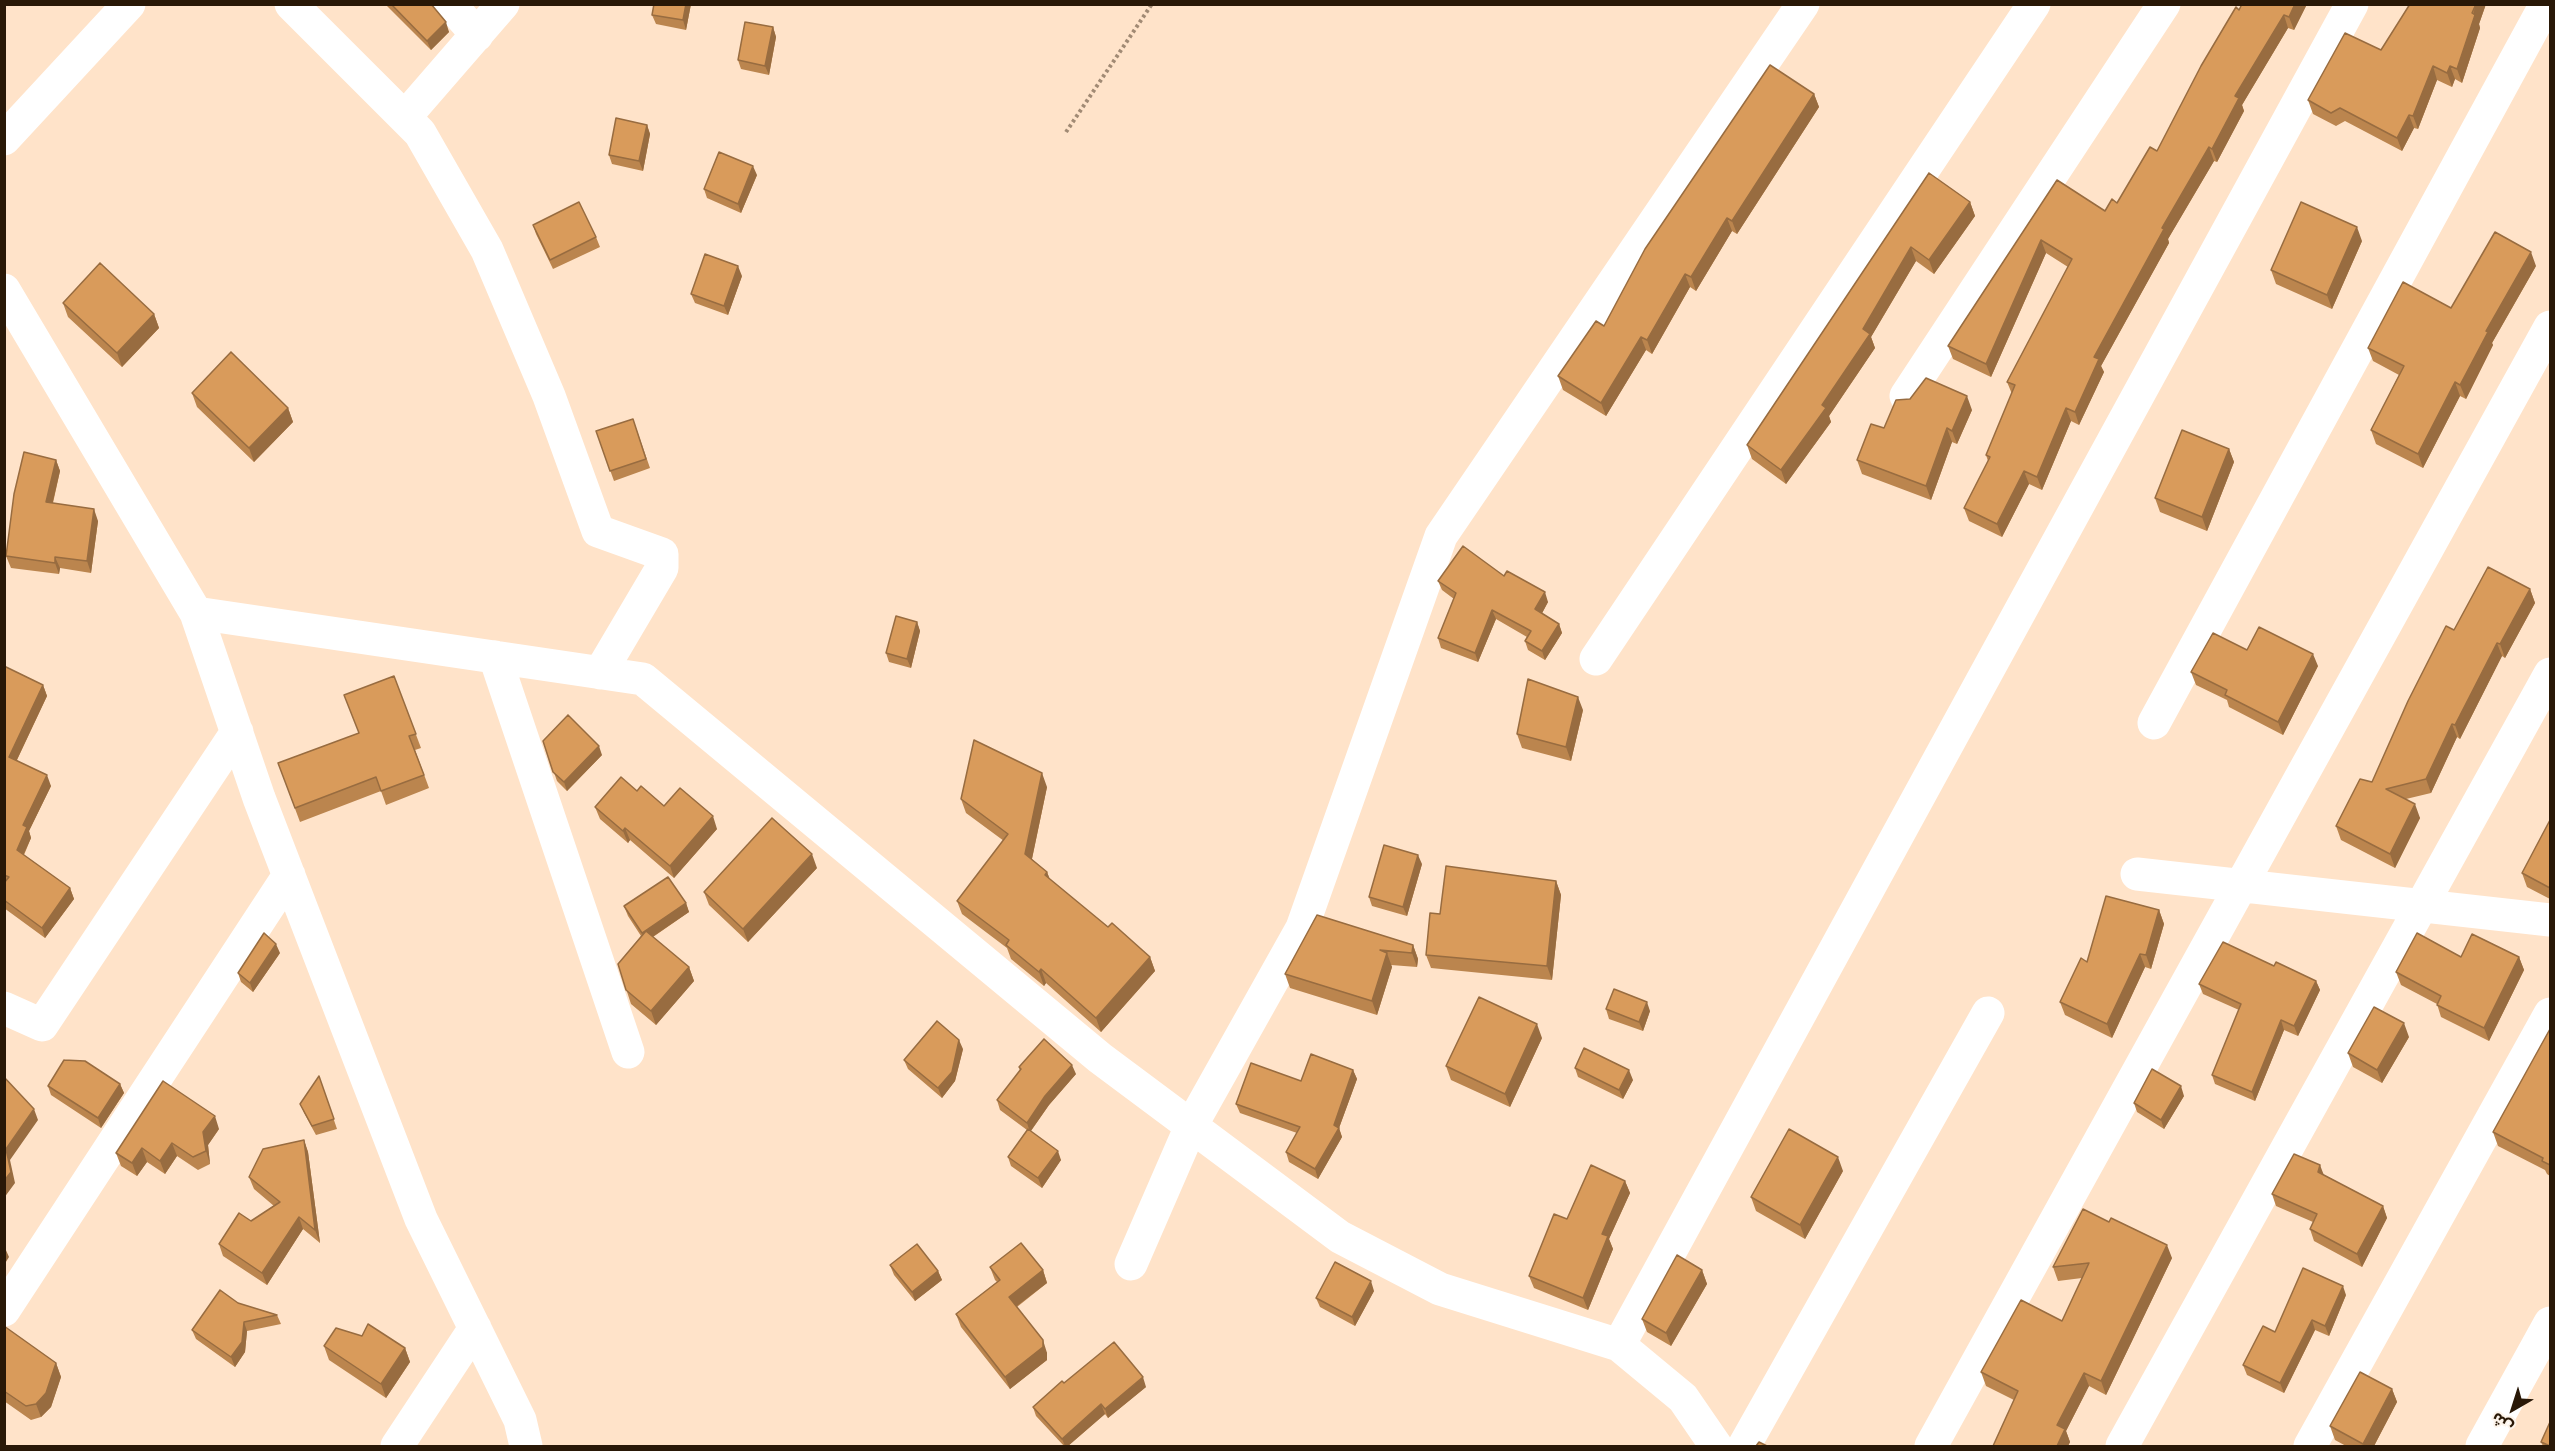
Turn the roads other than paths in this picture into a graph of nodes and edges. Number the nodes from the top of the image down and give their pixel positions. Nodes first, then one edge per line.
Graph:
1 (129, 4) edge
2 (291, 4) edge
3 (450, 4) edge
4 (503, 4) edge
5 (1803, 4) edge
6 (2034, 4) edge
7 (2164, 4) edge
8 (2352, 4) edge
9 (2546, 4) edge
10 (477, 35) junction
11 (405, 117) junction
12 (4, 139) edge
13 (4, 290) edge
14 (2550, 327) edge
15 (1906, 396) dead end
16 (196, 613) junction
17 (495, 657) junction
18 (1596, 659) dead end
19 (600, 673) junction
20 (2550, 674) edge
21 (2154, 723) dead end
22 (237, 732) junction
23 (2137, 874) dead end
24 (289, 875) junction
25 (2242, 886) junction
26 (2422, 906) junction
27 (2550, 920) edge
28 (4, 1008) edge
29 (1988, 1013) dead end
30 (2550, 1014) edge
31 (628, 1052) dead end
32 (1191, 1126) junction
33 (1131, 1264) dead end
34 (4, 1310) edge
35 (2550, 1323) edge
36 (475, 1328) junction
37 (1619, 1345) junction
38 (398, 1446) edge
39 (526, 1446) edge
40 (1716, 1446) edge
41 (1744, 1446) edge
42 (1931, 1446) edge
43 (2122, 1446) edge
44 (2310, 1446) edge
45 (2482, 1446) edge

1 - 12 street
2 - 11 street
3 - 10 street
4 - 10 street
5 - 32 street
6 - 18 street
7 - 15 street
8 - 37 street
9 - 21 street
10 - 11 street
11 - 19 street
13 - 16 street
14 - 25 street
16 - 17 street
16 - 22 street
17 - 19 street
17 - 31 street
19 - 32 street
20 - 26 street
22 - 24 street
22 - 28 street
23 - 25 street
24 - 34 street
24 - 36 street
25 - 26 street
25 - 42 street
26 - 27 street
26 - 43 street
29 - 41 street
30 - 44 street
32 - 33 street
32 - 37 street
35 - 45 street
36 - 38 street
36 - 39 street
37 - 40 street

